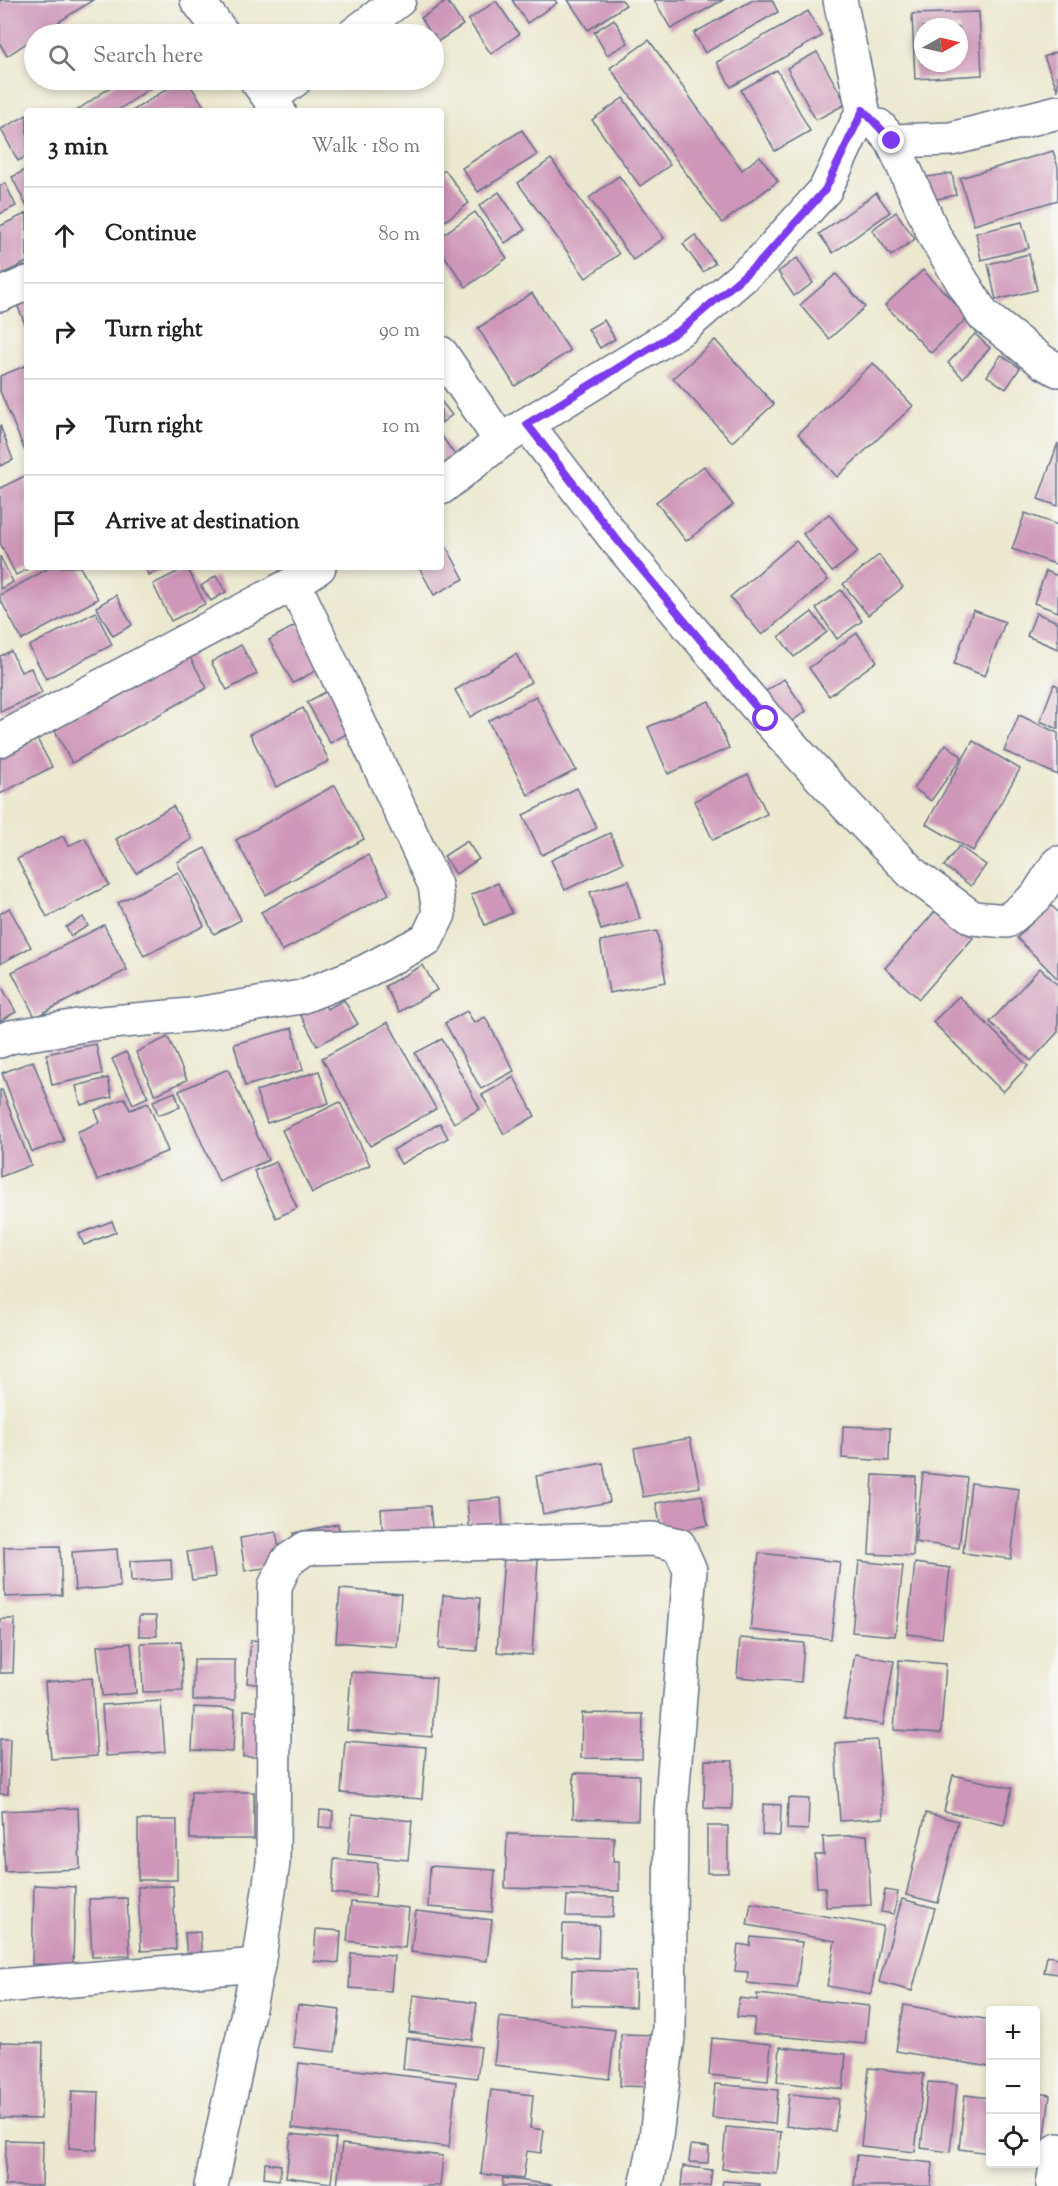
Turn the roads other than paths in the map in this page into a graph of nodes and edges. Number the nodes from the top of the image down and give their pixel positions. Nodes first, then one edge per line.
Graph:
1 (198, 0) edge
2 (399, 0) edge
3 (840, 0) edge
4 (216, 24) edge
5 (367, 24) edge
6 (863, 110) junction
7 (1058, 112) edge
8 (892, 141) junction
9 (24, 284) edge
10 (0, 295) edge
11 (444, 356) edge
12 (1058, 370) edge
13 (514, 433) junction
14 (444, 486) edge
15 (307, 575) edge
16 (0, 740) edge
17 (1058, 863) edge
18 (0, 1041) edge
19 (258, 1965) junction
20 (0, 1986) edge
21 (1058, 2150) edge
22 (211, 2186) edge
23 (646, 2186) edge
24 (1053, 2186) edge

1 - 4 street
2 - 5 street
3 - 6 street
6 - 8 street
6 - 13 street
7 - 8 street
8 - 12 street
9 - 10 street
11 - 13 street
13 - 14 street
13 - 17 street
15 - 16 street
15 - 18 street
19 - 20 street
19 - 22 street
19 - 23 street
21 - 24 street

